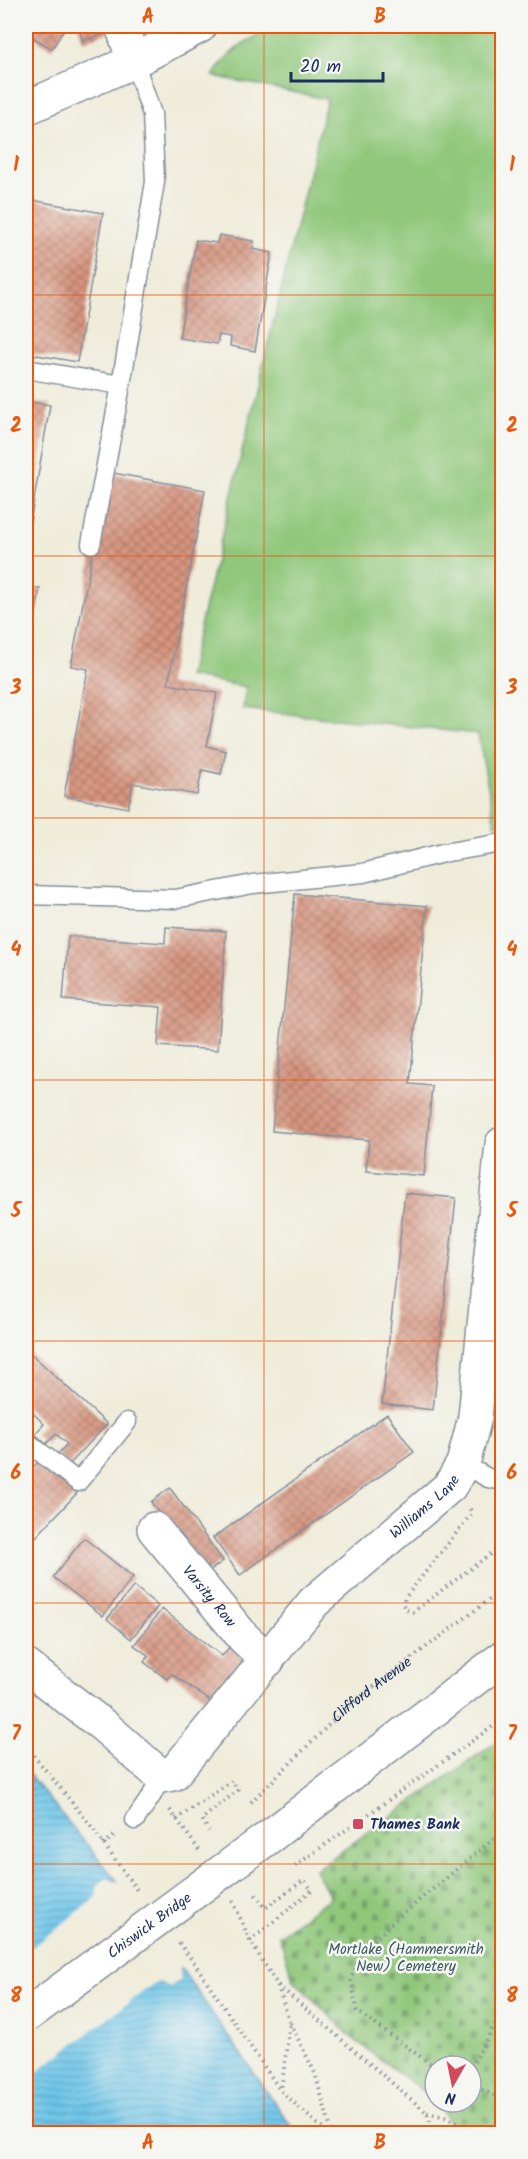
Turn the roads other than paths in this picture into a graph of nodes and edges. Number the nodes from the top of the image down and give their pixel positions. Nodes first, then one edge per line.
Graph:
1 (122, 26) edge
2 (200, 26) edge
3 (134, 61) junction
4 (26, 108) edge
5 (26, 369) edge
6 (121, 385) junction
7 (91, 544) dead end
8 (502, 843) edge
9 (26, 896) edge
10 (502, 1144) edge
11 (127, 1422) dead end
12 (26, 1441) edge
13 (464, 1464) junction
14 (502, 1481) edge
15 (154, 1529) dead end
16 (502, 1659) edge
17 (268, 1660) junction
18 (26, 1666) edge
19 (164, 1791) junction
20 (135, 1820) dead end
21 (26, 2016) edge

1 - 3 main road
2 - 3 main road
3 - 4 main road
3 - 6 lane
5 - 6 lane
6 - 7 lane
8 - 9 lane
10 - 13 main road, Williams Lane
11 - 12 lane
13 - 14 lane
13 - 17 main road, Williams Lane
15 - 17 main road, Varsity Row
16 - 21 main road, Chiswick Bridge, bridge
17 - 19 main road, Williams Lane
18 - 19 main road
19 - 20 lane

